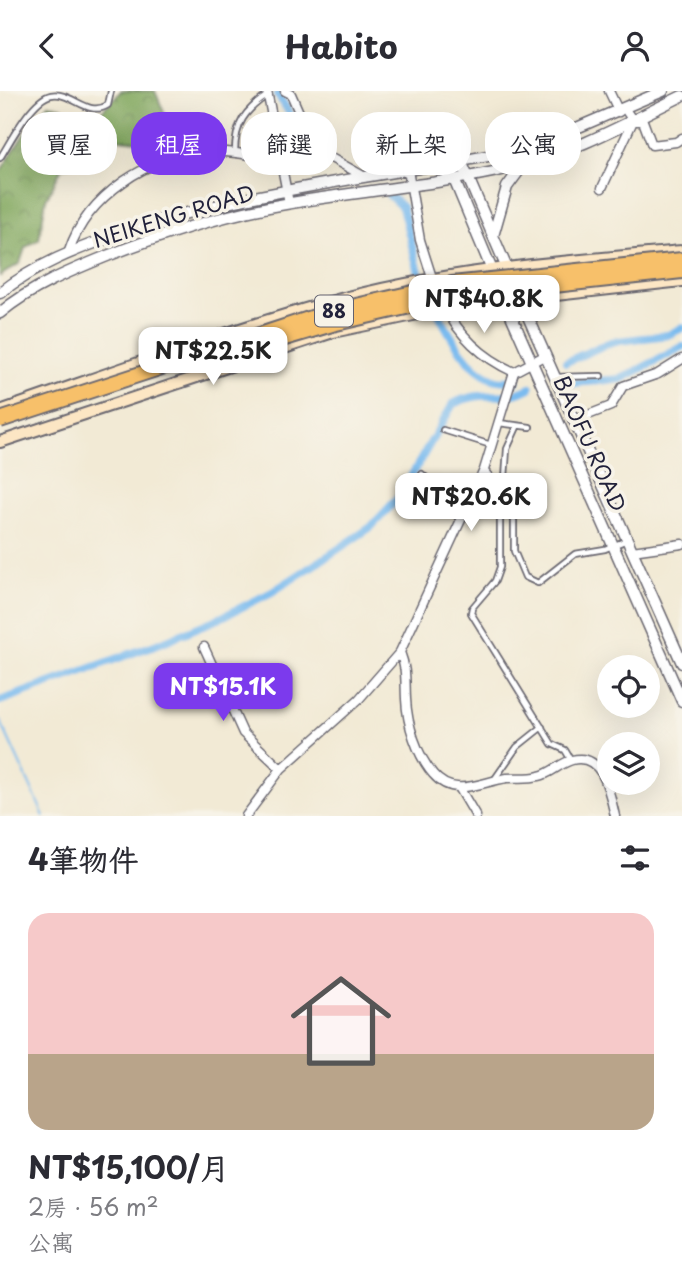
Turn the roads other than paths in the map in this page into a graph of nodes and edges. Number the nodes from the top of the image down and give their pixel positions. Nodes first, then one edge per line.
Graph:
1 (111, 91) edge
2 (285, 91) edge
3 (609, 91) edge
4 (663, 91) edge
5 (267, 93) edge
6 (682, 96) edge
7 (622, 110) junction
8 (271, 112) edge
9 (633, 121) junction
10 (682, 138) edge
11 (581, 143) edge
12 (235, 153) junction
13 (241, 154) edge
14 (0, 158) edge
15 (471, 159) edge
16 (485, 172) edge
17 (284, 175) edge
18 (377, 175) edge
19 (409, 175) edge
20 (452, 175) edge
21 (516, 175) edge
22 (467, 176) junction
23 (365, 177) junction
24 (453, 178) junction
25 (410, 185) junction
26 (602, 188) dead end
27 (286, 189) junction
28 (289, 203) junction
29 (493, 236) junction
30 (69, 251) junction
31 (682, 251) edge
32 (682, 260) edge
33 (506, 267) junction
34 (492, 270) junction
35 (682, 271) edge
36 (429, 280) junction
37 (682, 281) edge
38 (0, 293) edge
39 (519, 298) junction
40 (504, 299) junction
41 (444, 308) junction
42 (0, 313) edge
43 (544, 356) junction
44 (682, 359) edge
45 (531, 361) junction
46 (513, 374) junction
47 (601, 376) dead end
48 (554, 377) junction
49 (0, 411) edge
50 (0, 420) edge
51 (573, 421) junction
52 (498, 423) junction
53 (517, 427) junction
54 (530, 427) dead end
55 (0, 430) edge
56 (443, 430) dead end
57 (0, 442) edge
58 (491, 446) junction
59 (484, 470) junction
60 (422, 474) dead end
61 (460, 522) junction
62 (627, 540) junction
63 (682, 544) edge
64 (613, 546) junction
65 (632, 551) junction
66 (204, 647) dead end
67 (400, 652) junction
68 (682, 663) edge
69 (682, 701) edge
70 (542, 727) junction
71 (570, 760) junction
72 (281, 769) junction
73 (492, 781) junction
74 (460, 789) junction
75 (246, 816) edge
76 (476, 816) edge
77 (615, 816) edge

1 - 14 lane
2 - 23 street
3 - 7 street
4 - 7 street, NEIKENG ROAD
5 - 8 street, NEIKENG ROAD
5 - 12 lane
6 - 9 street, NEIKENG ROAD
7 - 9 street
7 - 15 street, NEIKENG ROAD
9 - 10 street
9 - 11 street, NEIKENG ROAD
9 - 26 street
12 - 13 street
12 - 30 street
16 - 22 street, NEIKENG ROAD
17 - 27 street, NEIKENG ROAD
18 - 23 street, NEIKENG ROAD
19 - 25 street
20 - 24 street, BAOFU ROAD
21 - 29 street
22 - 24 street, NEIKENG ROAD
22 - 29 street, BAOFU ROAD
23 - 27 street, NEIKENG ROAD
24 - 25 street, NEIKENG ROAD
24 - 34 street, BAOFU ROAD
25 - 28 street, NEIKENG ROAD
25 - 36 street
27 - 28 street, NEIKENG ROAD
27 - 30 street, NEIKENG ROAD
28 - 42 street, NEIKENG ROAD
29 - 33 street, BAOFU ROAD
30 - 38 street, NEIKENG ROAD
31 - 33 main road
32 - 50 highway, 88, bridge
33 - 34 main road
33 - 39 street, BAOFU ROAD
34 - 36 main road
34 - 40 street, BAOFU ROAD
35 - 55 highway, 88, bridge
36 - 41 street
36 - 49 main road
37 - 39 main road
39 - 40 main road
39 - 43 street, BAOFU ROAD
40 - 41 main road
40 - 45 street, BAOFU ROAD
41 - 46 street
41 - 57 main road
43 - 45 street
43 - 48 street, BAOFU ROAD
44 - 51 street
45 - 46 street
45 - 64 street, BAOFU ROAD
46 - 52 street
47 - 48 lane
48 - 51 street, BAOFU ROAD
51 - 62 street, BAOFU ROAD
52 - 53 lane
52 - 58 street
53 - 54 lane
53 - 64 lane
56 - 58 lane
58 - 59 street
59 - 61 street
59 - 70 lane
60 - 61 lane
61 - 67 street
62 - 64 lane
62 - 65 street, BAOFU ROAD
63 - 65 street
64 - 69 street, BAOFU ROAD
65 - 68 street, BAOFU ROAD
66 - 72 street
67 - 72 street
67 - 74 street
70 - 71 lane
70 - 73 lane
71 - 73 street
71 - 77 street
72 - 75 street
73 - 74 street
74 - 76 street

